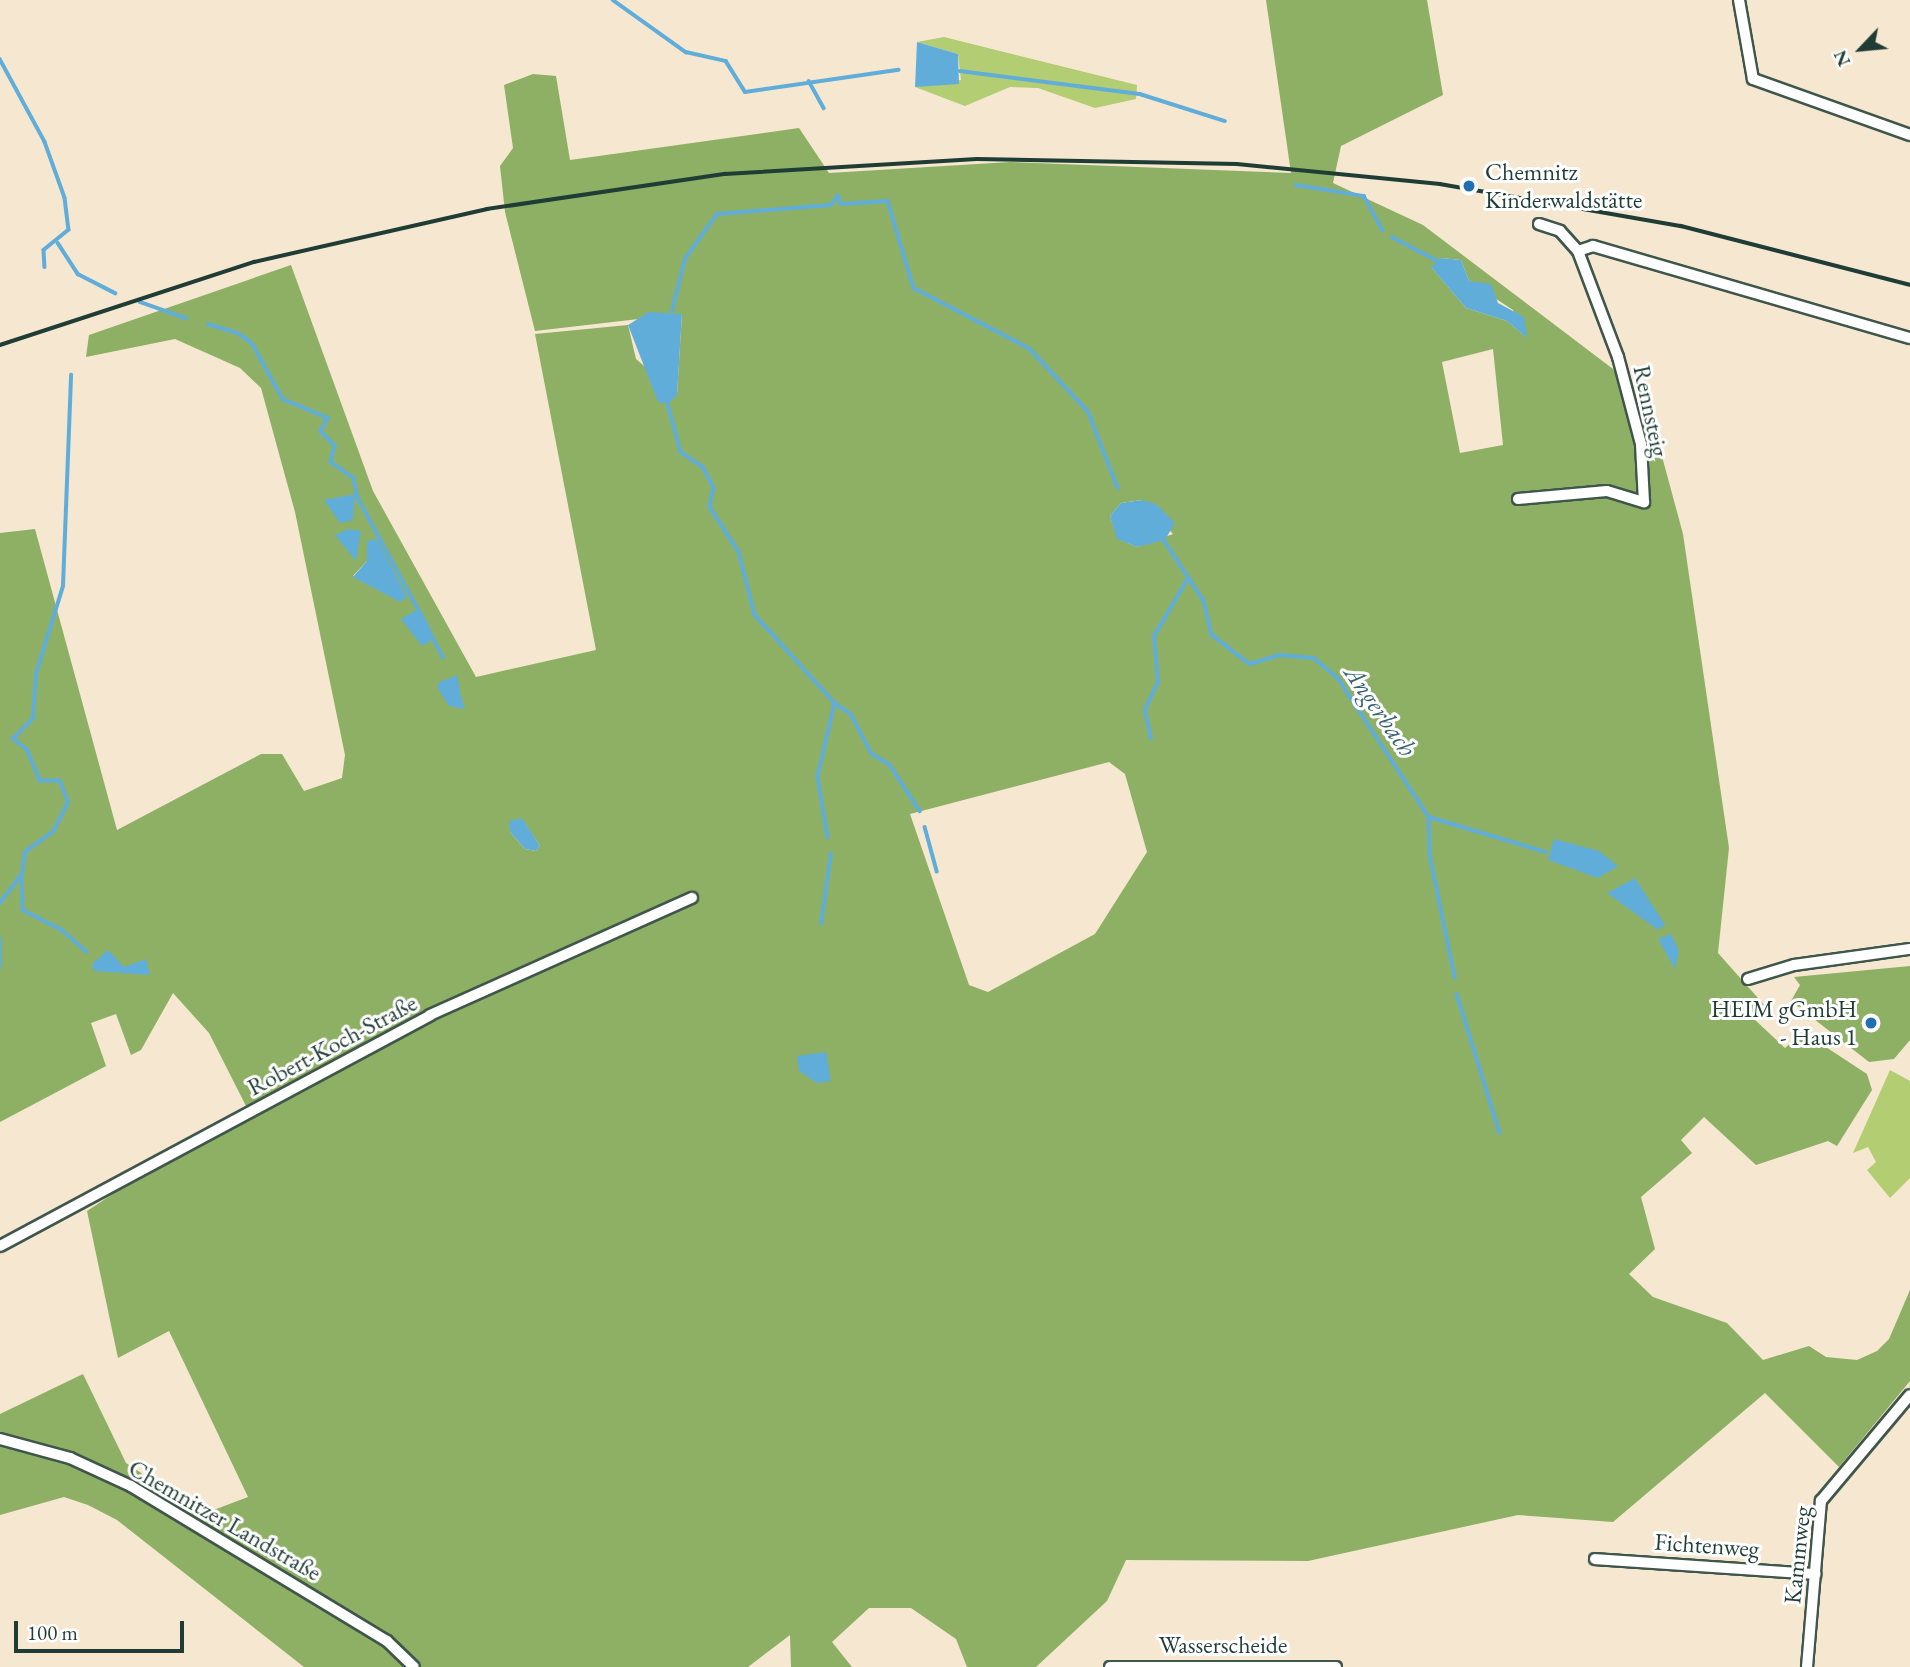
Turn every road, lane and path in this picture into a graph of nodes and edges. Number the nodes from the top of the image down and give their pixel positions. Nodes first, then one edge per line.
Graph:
1 (1739, 0) edge
2 (1910, 135) edge
3 (1539, 224) dead end
4 (1578, 251) junction
5 (1910, 338) edge
6 (1518, 499) dead end
7 (692, 898) dead end
8 (1910, 949) edge
9 (1748, 979) dead end
10 (0, 1246) edge
11 (1910, 1395) edge
12 (0, 1439) edge
13 (1595, 1559) dead end
14 (1815, 1574) junction
15 (1110, 1666) edge
16 (414, 1667) edge
17 (1336, 1667) edge
18 (1807, 1667) edge

1 - 2 street
3 - 4 street, Rennsteig
4 - 5 street
4 - 6 street, Rennsteig
7 - 10 street, Robert-Koch-Straße
8 - 9 street
11 - 14 street, Kammweg
12 - 16 street, Chemnitzer Landstraße
13 - 14 street, Fichtenweg
14 - 18 street, Kammweg
15 - 17 street, Wasserscheide

